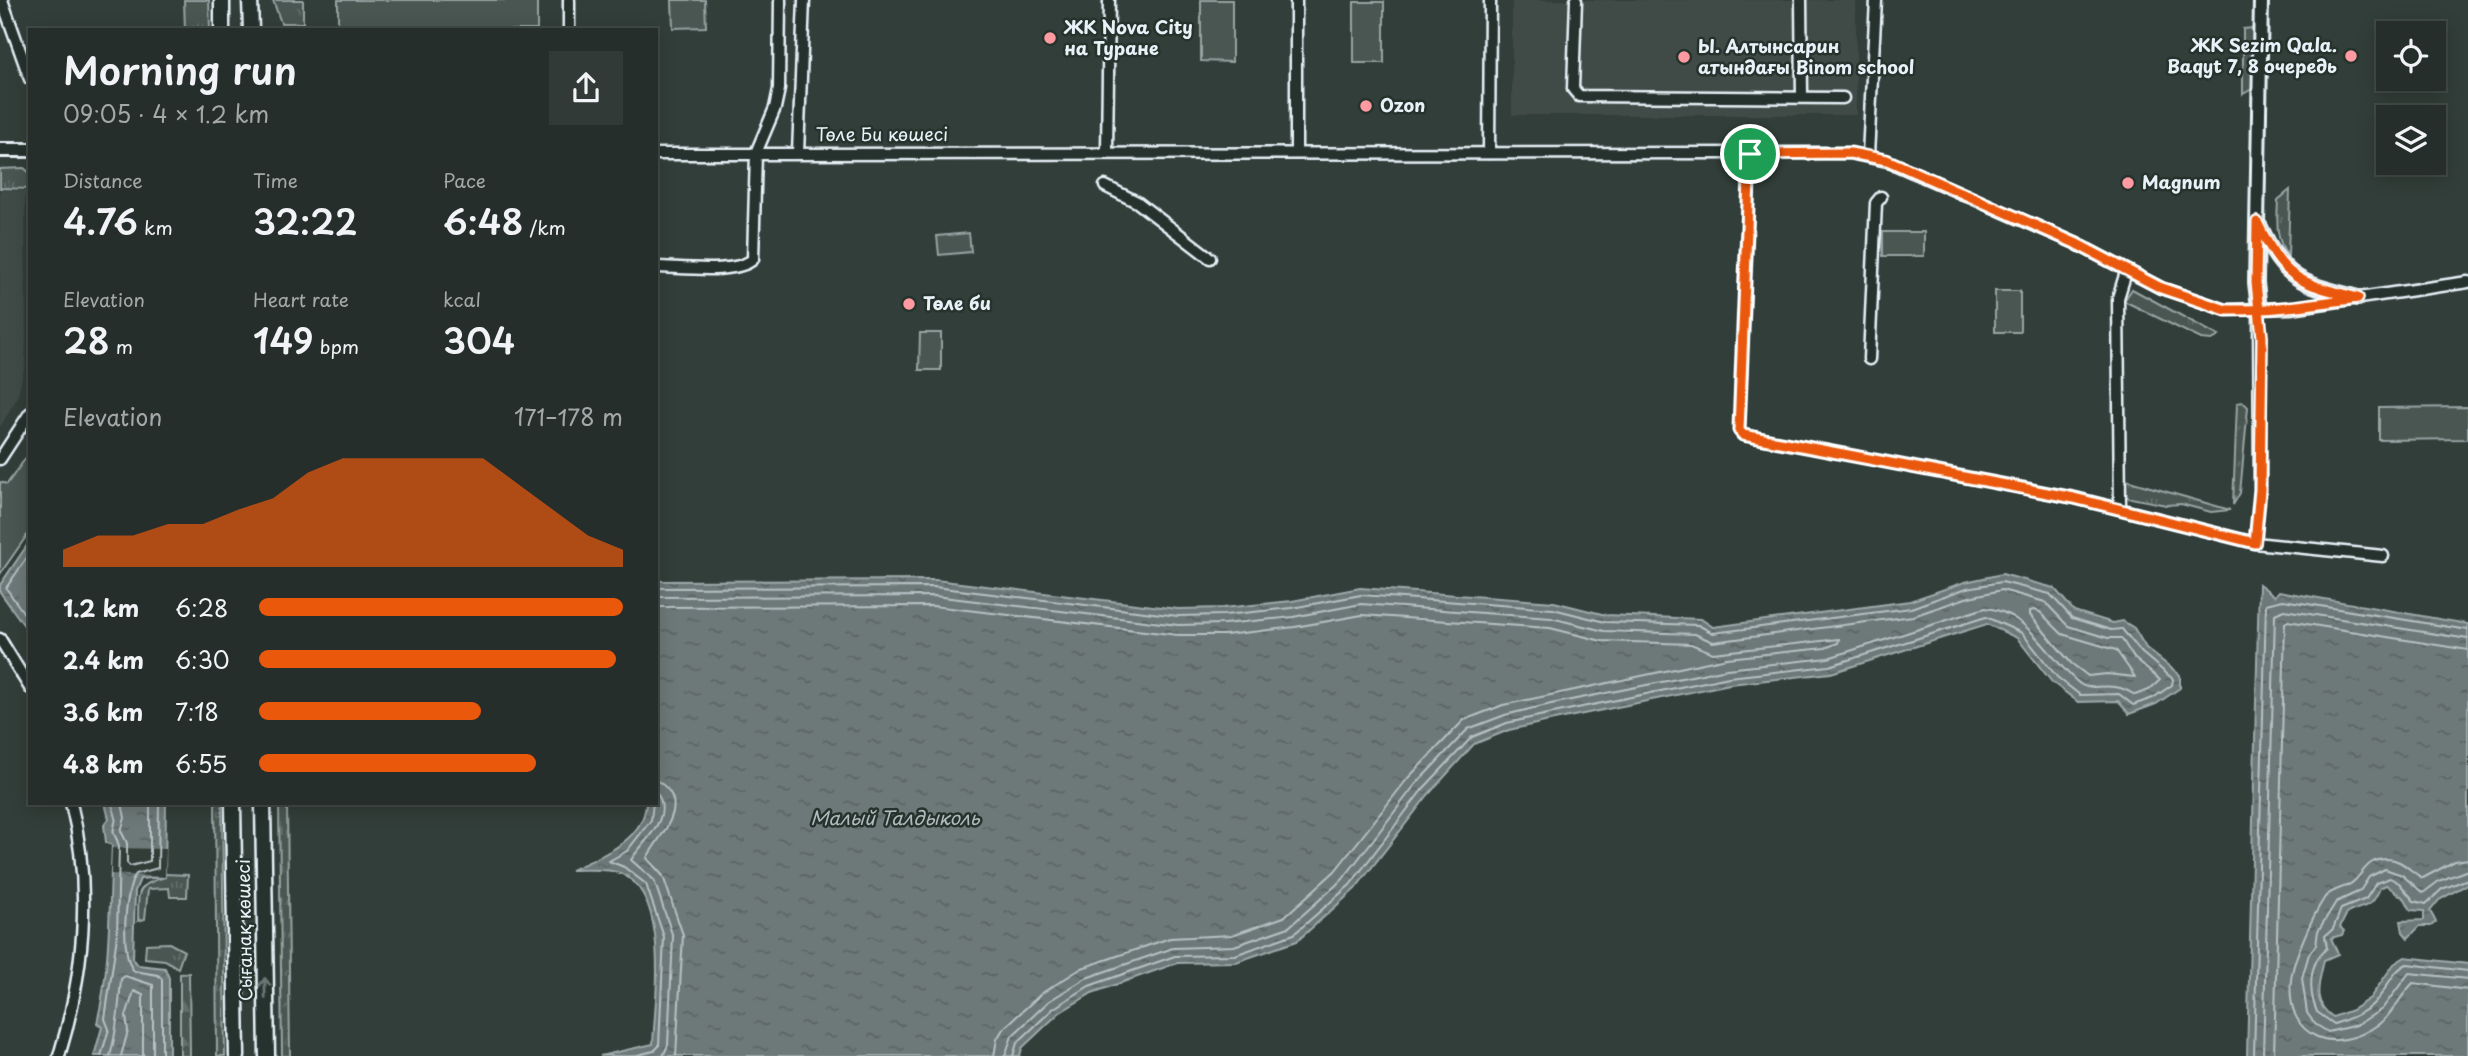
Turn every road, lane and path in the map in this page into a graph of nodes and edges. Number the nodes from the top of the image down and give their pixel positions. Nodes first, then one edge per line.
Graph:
1 (2, 0) edge
2 (222, 0) edge
3 (250, 0) edge
4 (569, 0) edge
5 (780, 0) edge
6 (804, 0) edge
7 (1109, 0) edge
8 (1490, 0) edge
9 (1576, 0) edge
10 (1801, 0) edge
11 (1876, 0) edge
12 (2261, 0) edge
13 (1296, 1) edge
14 (222, 28) edge
15 (251, 28) edge
16 (569, 28) edge
17 (28, 73) edge
18 (1802, 97) junction
19 (1843, 98) dead end
20 (0, 150) edge
21 (28, 150) edge
22 (1107, 151) junction
23 (1296, 152) junction
24 (756, 153) junction
25 (798, 153) junction
26 (1489, 153) junction
27 (658, 154) edge
28 (1750, 154) junction
29 (1868, 155) junction
30 (1105, 186) dead end
31 (1881, 197) dead end
32 (2257, 222) junction
33 (1210, 258) dead end
34 (658, 267) edge
35 (2126, 272) junction
36 (2468, 282) edge
37 (2358, 298) junction
38 (2259, 309) junction
39 (1869, 359) dead end
40 (28, 416) edge
41 (0, 459) edge
42 (2120, 508) junction
43 (2255, 543) junction
44 (2383, 556) dead end
45 (0, 639) edge
46 (28, 685) edge
47 (71, 805) edge
48 (233, 805) edge
49 (262, 805) edge
50 (59, 1056) edge
51 (237, 1056) edge
52 (267, 1056) edge

1 - 17 street
2 - 14 main road
3 - 15 main road
4 - 16 street
5 - 24 street
6 - 25 street
7 - 22 street
8 - 26 street
9 - 18 street
10 - 18 street
11 - 29 street
12 - 32 street
13 - 23 street
18 - 19 street
20 - 21 street
22 - 23 street, Төле Би көшесі
22 - 25 street, Төле Би көшесі
23 - 26 street, Төле Би көшесі
24 - 25 street, Төле Би көшесі
24 - 27 street, Төле Би көшесі
24 - 34 street
26 - 28 street, Төле Би көшесі
28 - 29 street, Төле Би көшесі
28 - 42 street
29 - 35 street
30 - 33 street
31 - 39 street
32 - 37 street
32 - 38 street
35 - 38 street
35 - 42 street
36 - 37 street
37 - 38 street
38 - 43 street
40 - 41 street
42 - 43 street
43 - 44 street
45 - 46 street
47 - 50 street
48 - 51 main road, Сығанақ көшесі
52 -> 49 main road, Сығанақ көшесі

